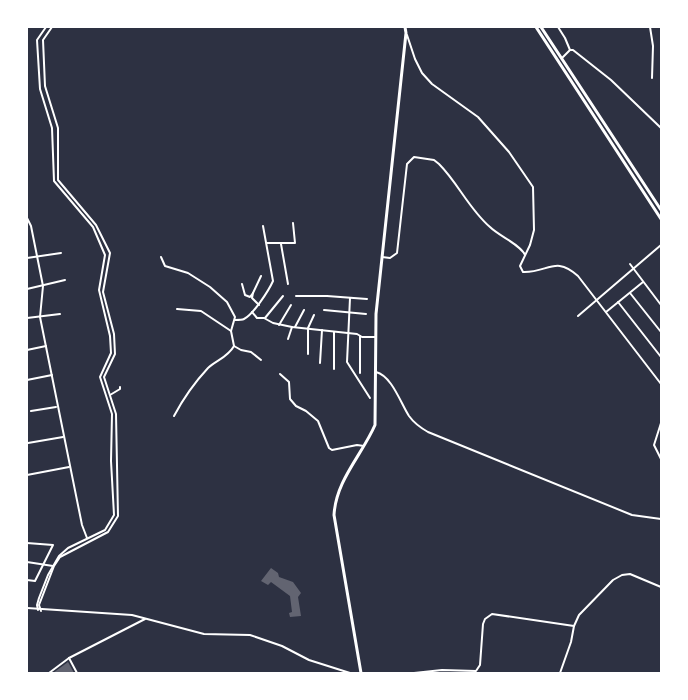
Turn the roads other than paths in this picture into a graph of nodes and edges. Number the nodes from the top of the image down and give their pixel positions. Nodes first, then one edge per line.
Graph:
1 (46, 27) edge
2 (52, 27) edge
3 (405, 27) edge
4 (536, 27) edge
5 (541, 27) edge
6 (558, 27) edge
7 (650, 27) edge
8 (406, 34) junction
9 (570, 50) junction
10 (562, 58) junction
11 (652, 78) dead end
12 (661, 128) edge
13 (661, 210) edge
14 (27, 219) edge
15 (661, 219) edge
16 (293, 223) dead end
17 (263, 226) dead end
18 (267, 242) junction
19 (281, 244) junction
20 (661, 245) edge
21 (61, 253) dead end
22 (525, 255) junction
23 (37, 257) junction
24 (161, 257) dead end
25 (382, 257) junction
26 (27, 258) edge
27 (630, 264) dead end
28 (633, 268) junction
29 (260, 276) dead end
30 (65, 280) dead end
31 (644, 282) junction
32 (242, 284) dead end
33 (288, 284) dead end
34 (43, 286) junction
35 (27, 289) edge
36 (630, 293) junction
37 (253, 294) junction
38 (283, 296) dead end
39 (296, 296) dead end
40 (350, 298) junction
41 (367, 299) dead end
42 (596, 299) junction
43 (618, 302) junction
44 (258, 305) junction
45 (292, 305) dead end
46 (661, 305) edge
47 (177, 309) dead end
48 (304, 310) dead end
49 (324, 310) dead end
50 (252, 312) junction
51 (606, 312) junction
52 (349, 313) junction
53 (60, 314) dead end
54 (366, 314) dead end
55 (314, 315) dead end
56 (578, 316) dead end
57 (40, 317) junction
58 (27, 318) edge
59 (265, 318) junction
60 (235, 320) junction
61 (279, 324) junction
62 (293, 327) junction
63 (308, 328) junction
64 (322, 330) junction
65 (231, 331) junction
66 (334, 332) junction
67 (661, 332) edge
68 (348, 334) junction
69 (360, 336) junction
70 (376, 337) junction
71 (288, 339) dead end
72 (46, 346) junction
73 (234, 346) junction
74 (27, 350) edge
75 (308, 354) dead end
76 (661, 357) edge
77 (261, 360) dead end
78 (320, 363) dead end
79 (334, 369) dead end
80 (376, 372) junction
81 (360, 373) dead end
82 (280, 374) dead end
83 (52, 375) junction
84 (27, 380) edge
85 (661, 384) edge
86 (120, 387) dead end
87 (110, 395) junction
88 (370, 398) dead end
89 (56, 406) junction
90 (31, 411) dead end
91 (174, 416) dead end
92 (661, 423) edge
93 (63, 437) junction
94 (28, 442) dead end
95 (364, 446) junction
96 (661, 459) edge
97 (70, 467) junction
98 (27, 475) edge
99 (661, 519) edge
100 (88, 538) junction
101 (27, 543) edge
102 (27, 562) edge
103 (43, 564) junction
104 (53, 566) junction
105 (27, 580) edge
106 (661, 587) edge
107 (27, 608) edge
108 (40, 610) junction
109 (147, 618) junction
110 (574, 626) junction
111 (69, 658) junction
112 (427, 672) edge
113 (49, 673) edge
114 (77, 673) edge
115 (350, 673) edge
116 (361, 673) edge
117 (414, 673) edge
118 (560, 673) edge

1 - 100 street
2 - 87 street
3 - 8 main road
4 - 15 main road
5 - 10 main road
6 - 9 street
7 - 11 street
8 - 22 street
8 - 25 main road
9 - 10 street
9 - 12 street
10 - 13 main road
14 - 23 street
16 - 19 street
17 - 18 street
18 - 19 street
18 - 44 street
19 - 33 street
20 - 28 street
21 - 23 street
22 - 25 street
22 - 42 street
23 - 26 street
23 - 34 street
24 - 60 street
25 - 70 main road
27 - 28 street
28 - 31 street
28 - 42 street
29 - 37 street
30 - 34 street
31 - 36 street
31 - 46 street
32 - 37 street
34 - 35 street
34 - 57 street
36 - 43 street
36 - 67 street
37 - 44 street
38 - 59 street
39 - 40 street
40 - 41 street
40 - 52 street
42 - 51 street
42 - 56 street
43 - 51 street
43 - 76 street
44 - 50 street
45 - 61 street
47 - 65 street
48 - 62 street
49 - 52 street
50 - 59 street
50 - 60 street
51 - 85 street
52 - 54 street
52 - 68 street
53 - 57 street
55 - 63 street
57 - 58 street
57 - 72 street
59 - 61 street
60 - 65 street
61 - 62 street
62 - 63 street
62 - 71 street
63 - 64 street
63 - 75 street
64 - 66 street
64 - 78 street
65 - 73 street
66 - 68 street
66 - 79 street
68 - 69 street
68 - 88 street
69 - 70 street
69 - 81 street
70 - 80 main road
72 - 74 street
72 - 83 street
73 - 77 street
73 - 91 street
80 - 95 main road
80 - 99 street
82 - 95 street
83 - 84 street
83 - 89 street
86 - 87 street
87 - 108 street
89 - 90 street
89 - 93 street
92 - 96 street
93 - 94 street
93 - 97 street
95 - 116 main road
97 - 98 street
97 - 100 street
100 - 104 street
101 - 103 street
102 - 103 street
103 - 104 street
103 - 105 street
104 - 108 street
106 - 110 street
107 - 108 street
108 - 109 street
109 - 111 street
109 - 115 street
110 - 112 street
110 - 118 street
111 - 113 street
111 - 114 street
112 - 117 street

